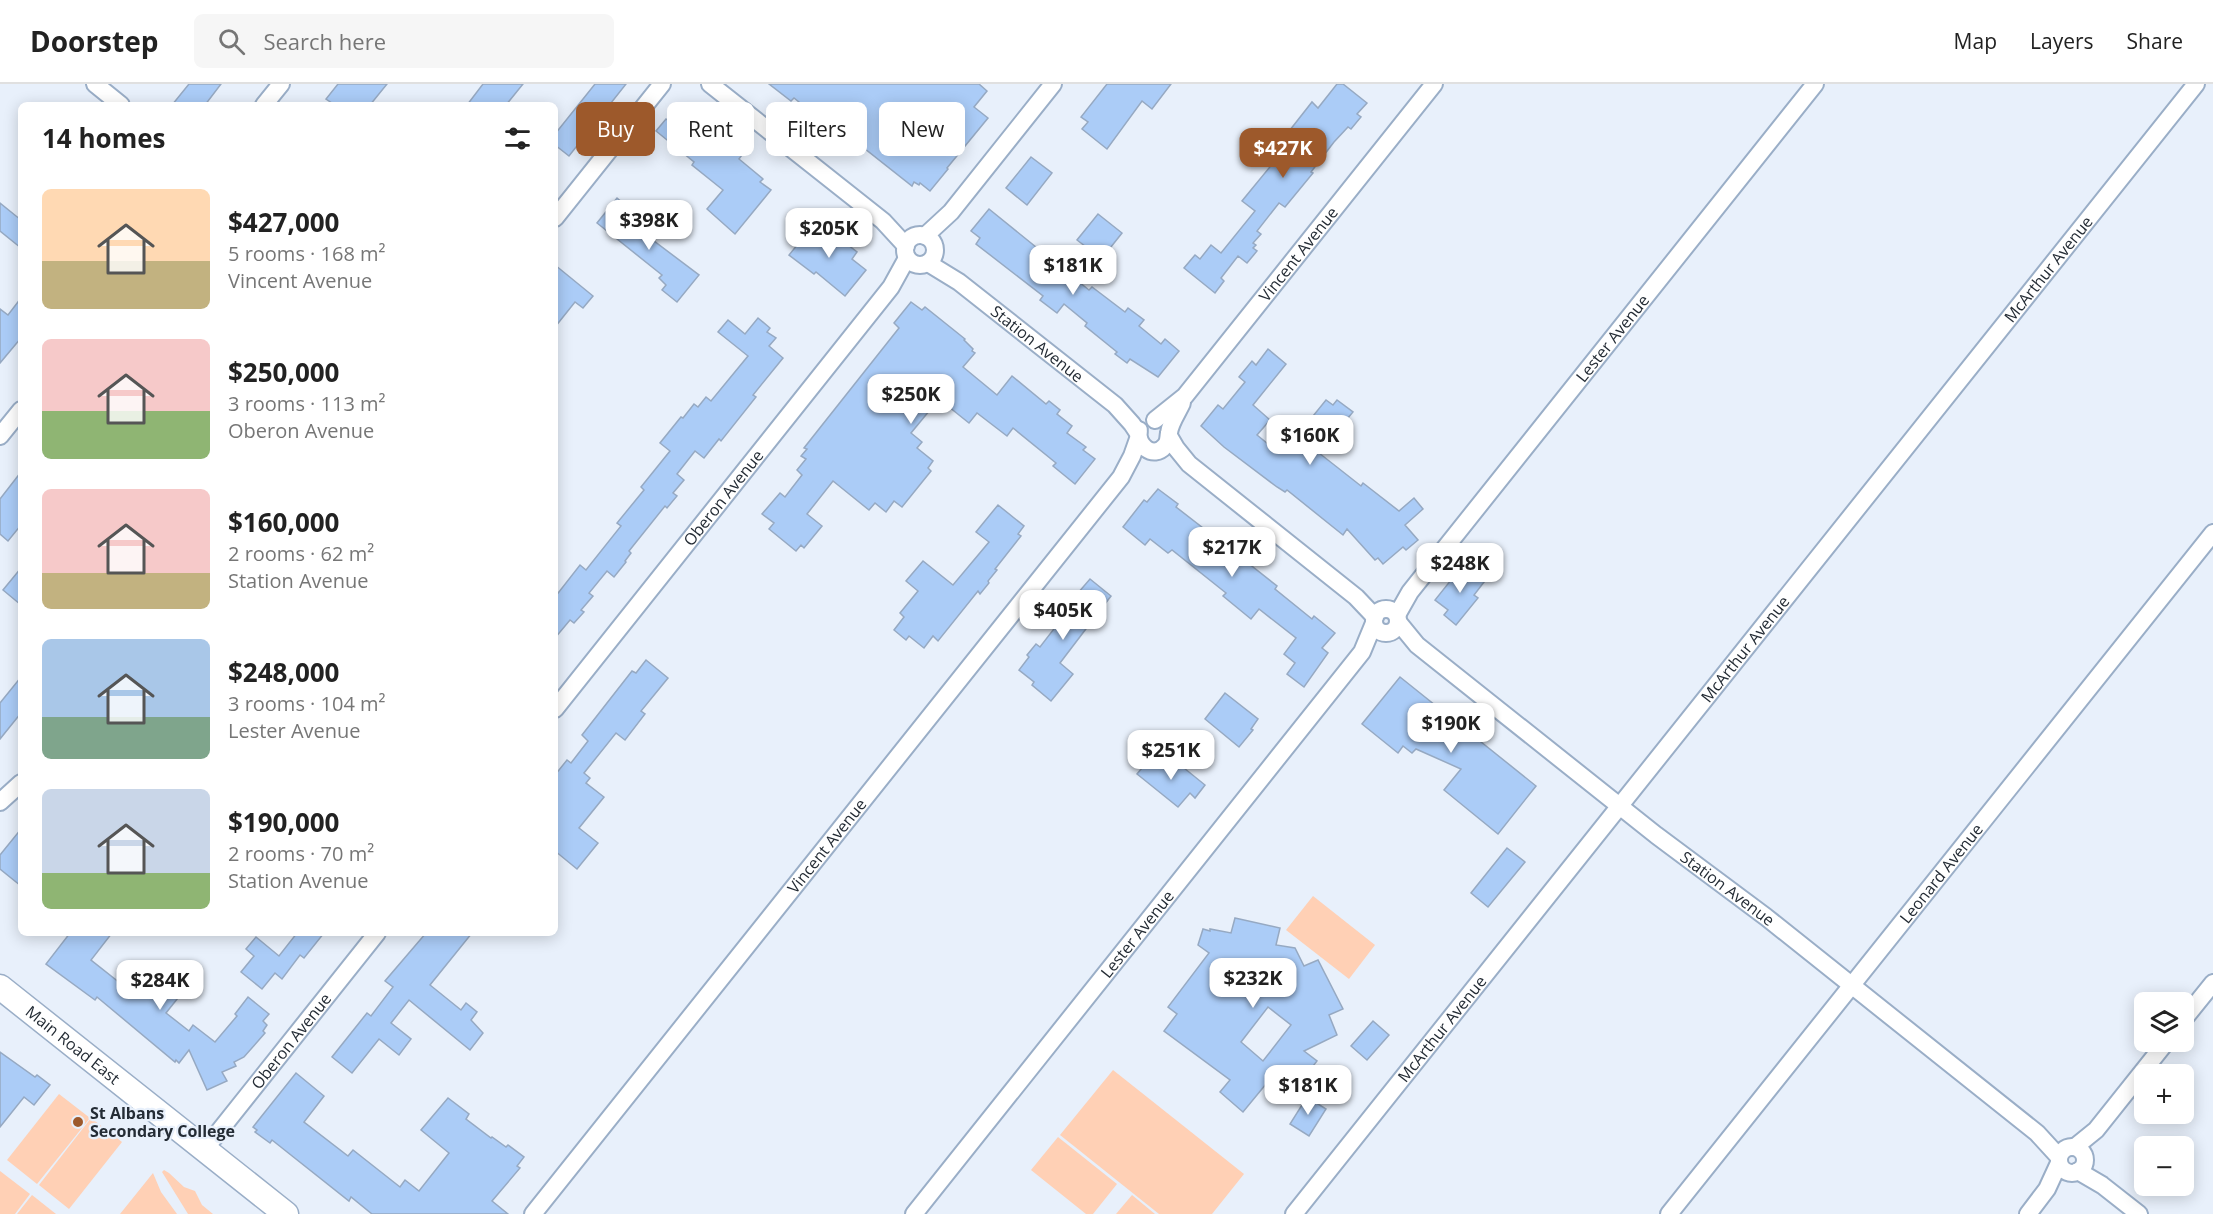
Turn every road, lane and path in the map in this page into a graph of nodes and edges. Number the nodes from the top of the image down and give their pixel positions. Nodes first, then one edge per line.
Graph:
1 (95, 84) edge
2 (281, 84) edge
3 (662, 84) edge
4 (710, 84) edge
5 (1053, 84) edge
6 (1434, 84) edge
7 (1815, 84) edge
8 (2196, 84) edge
9 (117, 102) edge
10 (266, 102) edge
11 (558, 214) edge
12 (920, 250) junction
13 (1185, 396) junction
14 (1115, 405) junction
15 (18, 414) edge
16 (1152, 420) junction
17 (1169, 434) junction
18 (0, 436) edge
19 (1138, 436) junction
20 (1154, 451) junction
21 (1189, 464) junction
22 (1121, 477) junction
23 (2213, 532) edge
24 (1387, 620) junction
25 (558, 705) edge
26 (18, 786) edge
27 (0, 802) edge
28 (1618, 806) junction
29 (375, 936) edge
30 (2213, 983) edge
31 (1852, 985) junction
32 (0, 987) edge
33 (2194, 1007) edge
34 (2158, 1052) edge
35 (205, 1149) junction
36 (2072, 1160) junction
37 (286, 1214) edge
38 (533, 1214) edge
39 (914, 1214) edge
40 (1294, 1214) edge
41 (1669, 1214) edge
42 (2028, 1214) edge
43 (2139, 1214) edge

1 - 9 street
2 - 10 street
3 - 11 street
4 - 12 street, Station Avenue
5 - 12 street, Oberon Avenue
6 - 13 street, Vincent Avenue
7 - 24 street, Lester Avenue
8 - 28 street, McArthur Avenue
12 - 14 street, Station Avenue
12 - 25 street, Oberon Avenue
13 - 16 street, Vincent Avenue
13 - 17 street, Vincent Avenue
14 - 16 street, Station Avenue
14 - 19 street, Station Avenue
15 - 18 street
16 - 17 street
16 - 19 street
17 - 20 street
17 - 21 street, Station Avenue
19 - 20 street
19 - 22 street, Vincent Avenue
20 - 21 street, Station Avenue
20 - 22 street, Vincent Avenue
21 - 24 street, Station Avenue
22 - 38 street, Vincent Avenue
23 - 31 street, Leonard Avenue
24 - 28 street, Station Avenue
24 - 39 street, Lester Avenue
26 - 27 street
28 - 31 street, Station Avenue
28 - 40 street, McArthur Avenue
29 - 35 street, Oberon Avenue
30 - 33 street
31 - 36 street, Station Avenue
31 - 41 street, Leonard Avenue
32 - 35 main road, Main Road East
34 - 36 street
35 - 37 main road, Main Road East
36 - 42 street
36 - 43 street, Station Avenue

